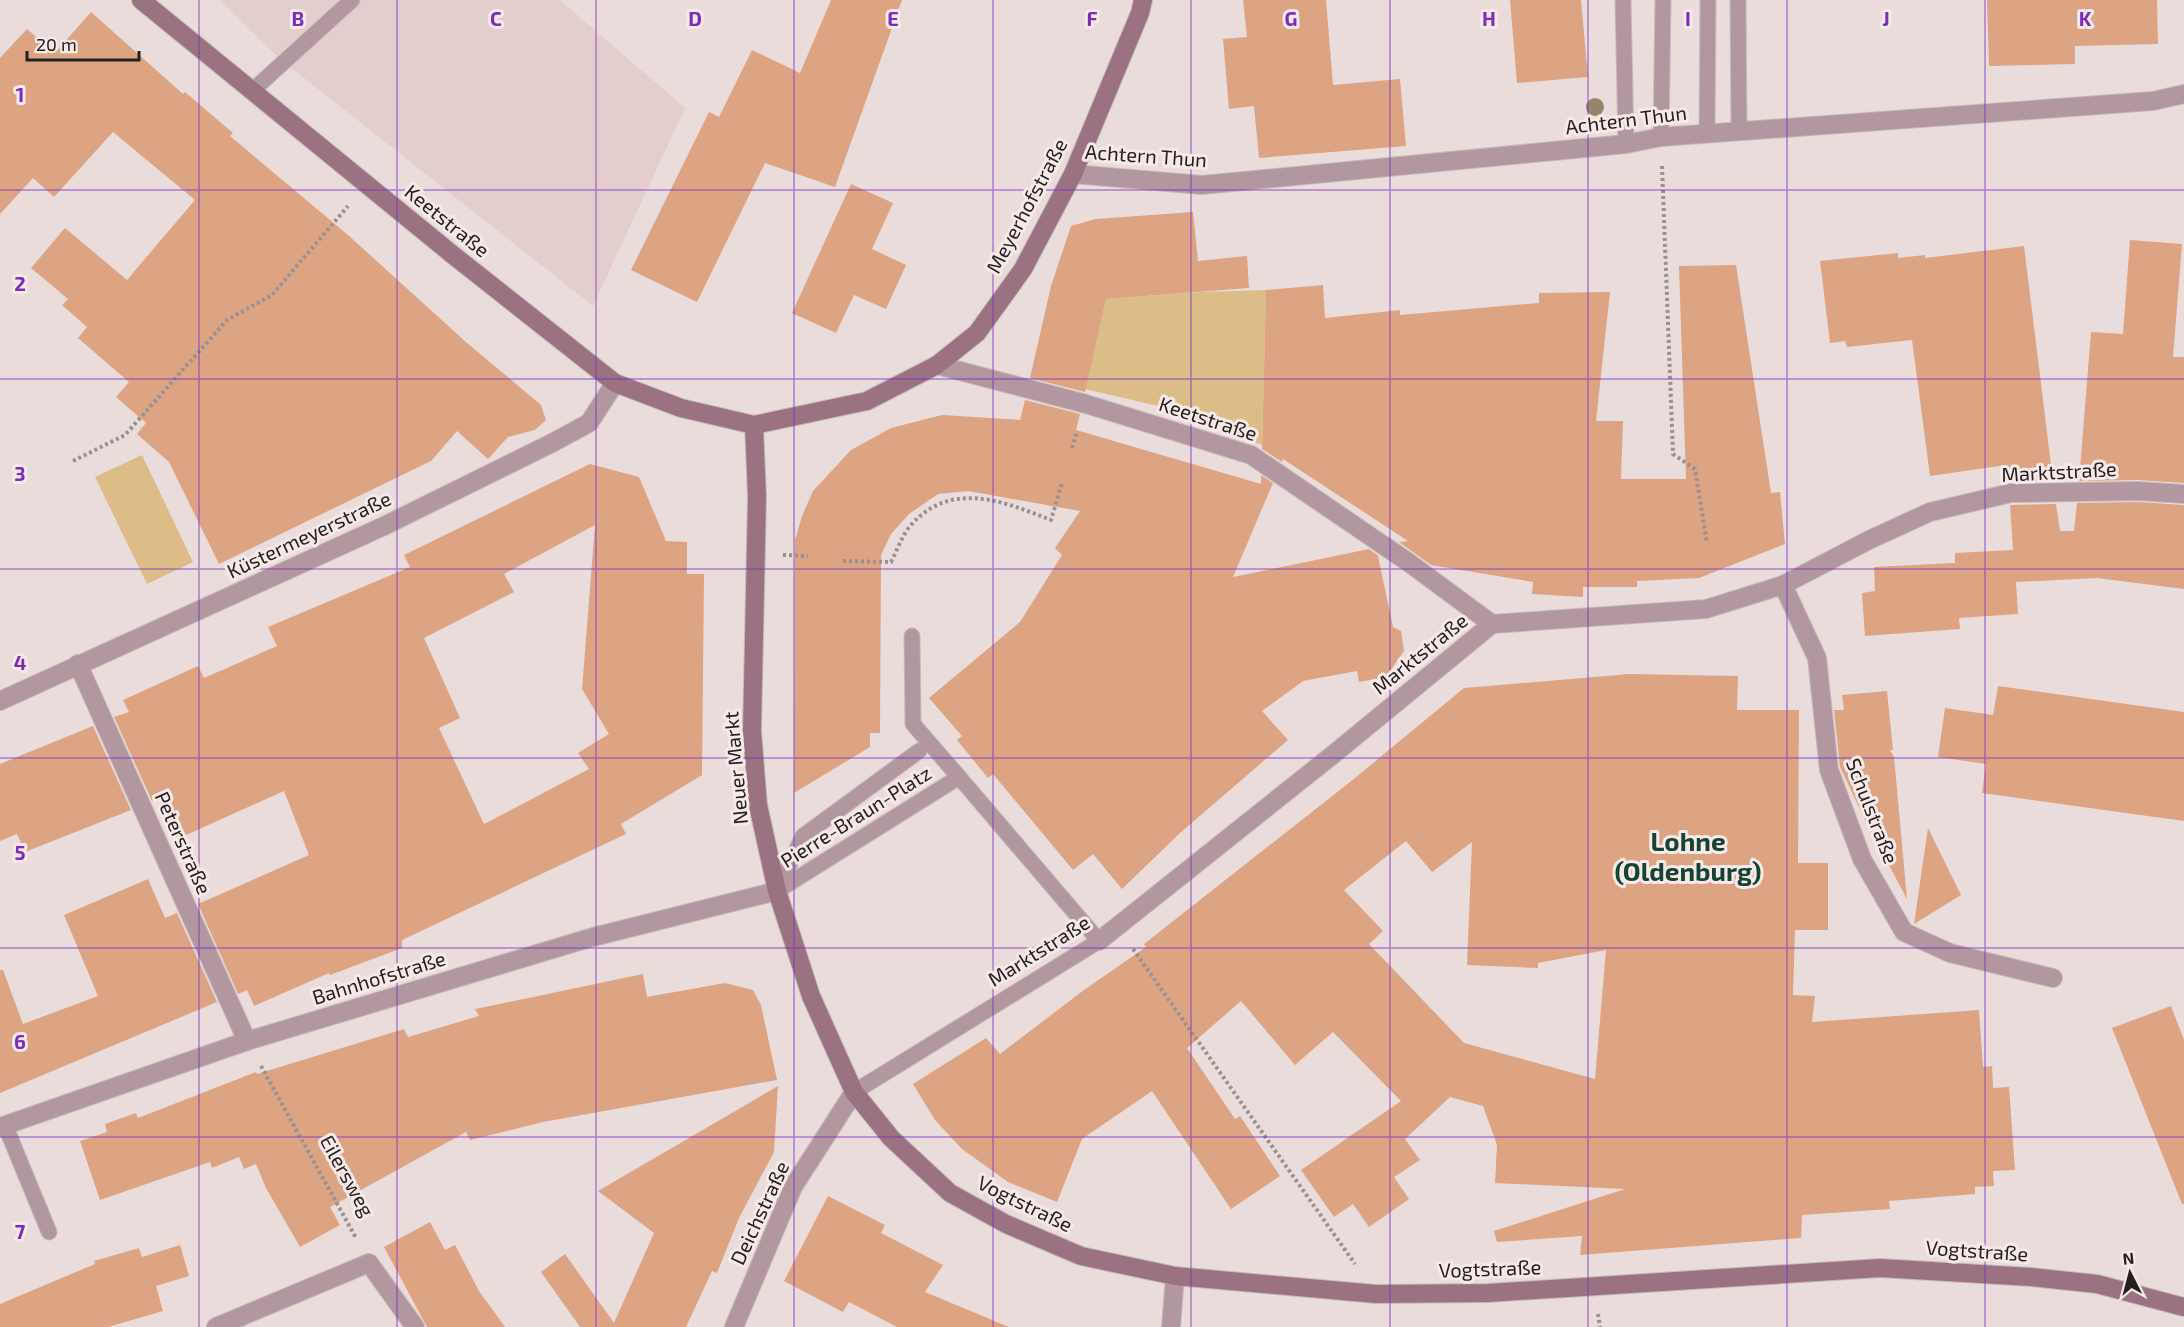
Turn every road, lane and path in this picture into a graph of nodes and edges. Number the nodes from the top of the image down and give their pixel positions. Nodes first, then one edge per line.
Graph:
1 (141, 0) edge
2 (352, 0) edge
3 (1143, 0) edge
4 (1623, 0) edge
5 (1662, 0) edge
6 (1708, 0) edge
7 (1738, 0) edge
8 (252, 91) junction
9 (2184, 94) edge
10 (1739, 131) junction
11 (1707, 133) junction
12 (1661, 137) junction
13 (1626, 144) junction
14 (1073, 174) junction
15 (366, 185) junction
16 (937, 365) junction
17 (615, 382) junction
18 (754, 424) junction
19 (73, 461) dead end
20 (1062, 483) dead end
21 (2184, 494) edge
22 (1707, 543) dead end
23 (843, 561) dead end
24 (1783, 585) junction
25 (1492, 624) junction
26 (912, 636) dead end
27 (78, 664) junction
28 (0, 701) edge
29 (919, 751) dead end
30 (959, 777) junction
31 (777, 891) junction
32 (1117, 927) junction
33 (1099, 941) junction
34 (2053, 978) dead end
35 (247, 1041) junction
36 (854, 1092) junction
37 (3, 1126) edge
38 (49, 1232) dead end
39 (369, 1263) junction
40 (1175, 1276) junction
41 (1376, 1294) junction
42 (2184, 1307) edge
43 (216, 1327) edge
44 (415, 1327) edge
45 (734, 1327) edge
46 (1171, 1327) edge

1 - 8 street, Keetstraße
2 - 8 lane
3 - 14 street, Meyerhofstraße
4 - 13 lane
5 - 12 lane
6 - 11 lane
7 - 10 lane
8 - 15 street, Keetstraße
9 - 10 street, Achtern Thun
10 - 11 street, Achtern Thun
11 - 12 street, Achtern Thun
12 - 13 street, Achtern Thun
12 - 22 path
13 - 14 street, Achtern Thun
14 - 16 street, Meyerhofstraße
15 - 17 street, Keetstraße
15 - 19 path
16 - 18 street, Meyerhofstraße
16 - 25 street, Keetstraße
17 - 18 street, Keetstraße
17 - 27 street, Küstermeyerstraße
18 - 31 street, Neuer Markt
20 - 23 path
21 - 24 street, Marktstraße
24 - 25 street, Marktstraße
24 - 34 street, Schulstraße
25 - 32 street, Marktstraße
26 - 30 lane
27 - 28 street, Küstermeyerstraße
27 - 35 street, Peterstraße
29 - 31 lane
30 - 31 lane, Pierre-Braun-Platz
30 - 33 lane, Pierre-Braun-Platz
31 - 35 street, Bahnhofstraße
31 - 36 street, Neuer Markt
32 - 33 street, Marktstraße
32 - 41 path
33 - 36 lane, Marktstraße
35 - 37 street, Bahnhofstraße
35 - 39 path, Eilersweg
36 - 40 street, Vogtstraße
36 - 45 street, Deichstraße
37 - 38 lane
39 - 43 street
39 - 44 street
40 - 41 street, Vogtstraße
40 - 46 street
41 - 42 street, Vogtstraße

